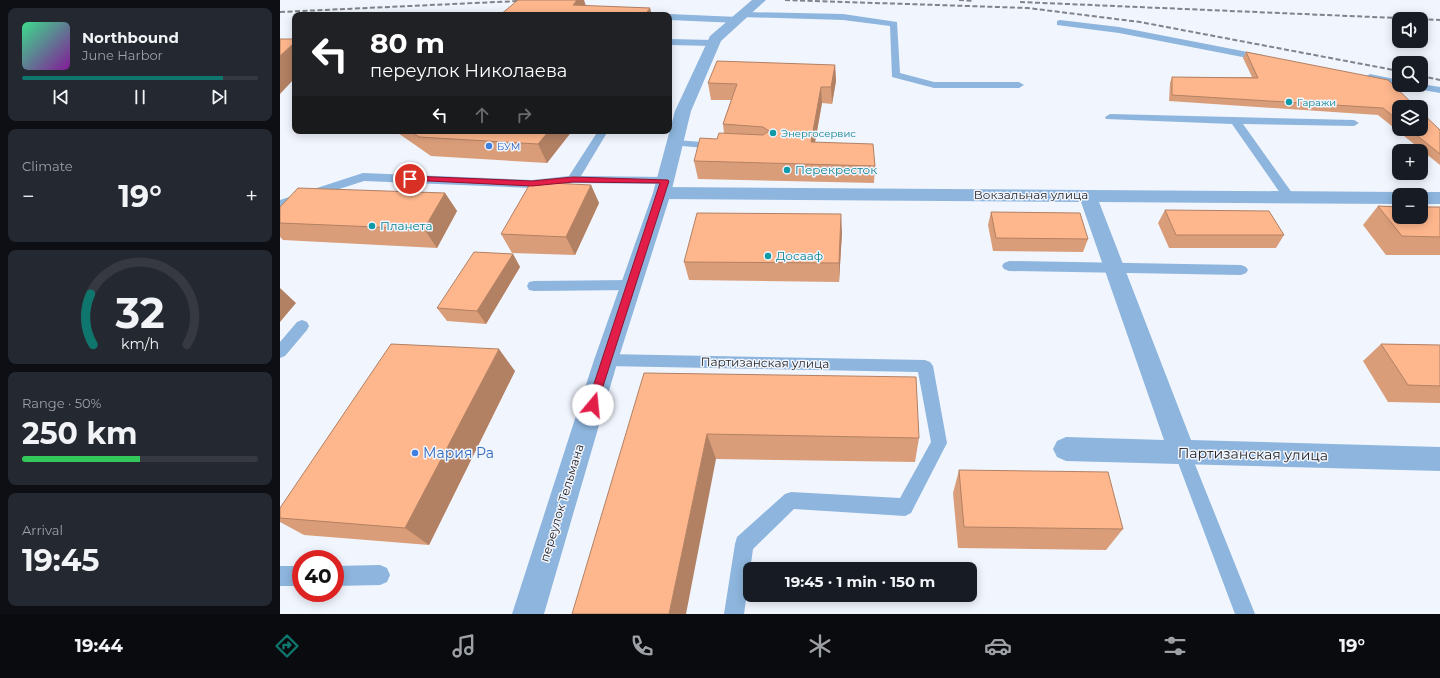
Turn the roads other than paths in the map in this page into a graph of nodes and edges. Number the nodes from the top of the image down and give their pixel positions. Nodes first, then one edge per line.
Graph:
1 (760, 0) edge
2 (672, 17) edge
3 (741, 17) junction
4 (1060, 23) dead end
5 (672, 42) edge
6 (713, 43) junction
7 (1276, 60) edge
8 (1360, 76) edge
9 (1392, 82) edge
10 (1019, 85) dead end
11 (1428, 88) edge
12 (1440, 90) edge
13 (1110, 117) dead end
14 (1235, 121) junction
15 (1354, 123) dead end
16 (601, 134) edge
17 (675, 143) junction
18 (727, 146) edge
19 (573, 179) junction
20 (664, 187) junction
21 (1088, 196) junction
22 (1289, 197) junction
23 (1392, 198) edge
24 (1428, 198) edge
25 (1440, 198) edge
26 (280, 204) edge
27 (1009, 266) dead end
28 (1113, 267) junction
29 (1242, 270) dead end
30 (631, 285) junction
31 (534, 286) dead end
32 (302, 326) dead end
33 (280, 352) edge
34 (606, 360) junction
35 (1066, 449) dead end
36 (1182, 452) junction
37 (1440, 459) edge
38 (280, 576) edge
39 (292, 576) edge
40 (344, 576) edge
41 (380, 576) dead end
42 (528, 614) edge
43 (734, 614) edge
44 (1245, 614) edge

1 - 3 street, переулок Тельмана
2 - 3 lane
3 - 6 street, переулок Тельмана
3 - 10 lane
4 - 7 lane
5 - 6 lane
6 - 17 street, переулок Тельмана
8 - 9 lane
11 - 12 lane
13 - 14 lane
14 - 15 lane
14 - 22 lane
16 - 19 lane
17 - 18 lane
17 - 20 street, переулок Тельмана
19 - 20 lane
19 - 26 lane
20 - 21 street, Вокзальная улица
20 - 30 street, переулок Тельмана
21 - 22 street, Вокзальная улица
21 - 28 street
22 - 23 street, Вокзальная улица
24 - 25 street
27 - 28 lane
28 - 29 lane
28 - 36 street
30 - 31 lane
30 - 34 street, переулок Тельмана
32 - 33 lane
34 - 42 street, переулок Тельмана
34 - 43 lane, Партизанская улица
35 - 36 street, Партизанская улица
36 - 37 street, Партизанская улица
36 - 44 lane
38 - 39 lane
40 - 41 lane

